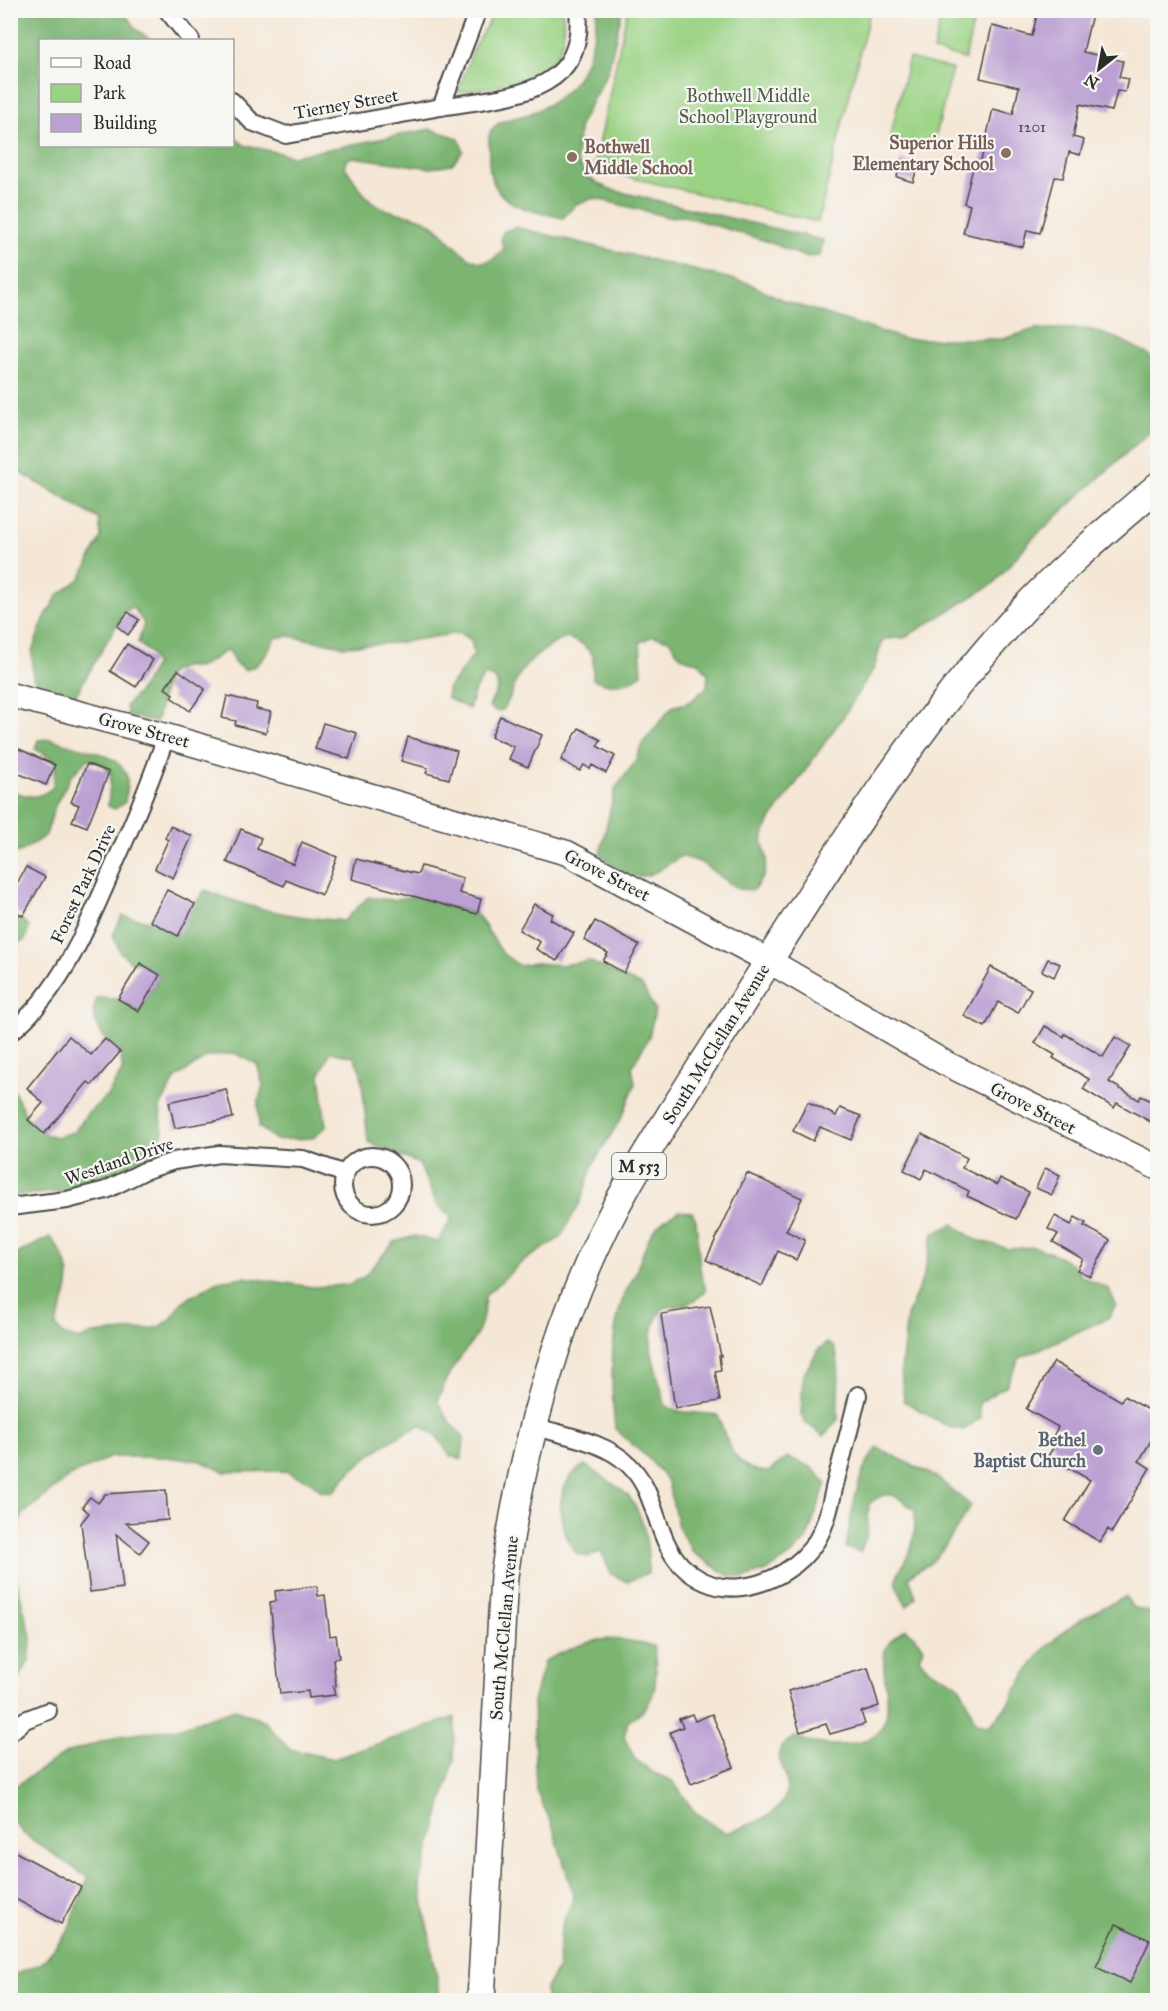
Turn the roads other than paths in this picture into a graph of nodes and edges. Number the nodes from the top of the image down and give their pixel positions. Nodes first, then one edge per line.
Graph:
1 (167, 10) edge
2 (478, 10) edge
3 (578, 10) edge
4 (190, 39) edge
5 (234, 103) edge
6 (441, 107) junction
7 (1158, 486) edge
8 (10, 695) edge
9 (166, 735) junction
10 (769, 961) junction
11 (10, 1033) edge
12 (1158, 1168) edge
13 (345, 1174) dead end
14 (10, 1208) edge
15 (858, 1395) dead end
16 (533, 1426) junction
17 (48, 1711) dead end
18 (10, 1733) edge
19 (481, 2001) edge

1 - 4 street
2 - 6 street
3 - 6 street, Tierney Street
5 - 6 street, Tierney Street
7 - 10 main road, South McClellan Avenue / M 553
8 - 9 main road, Grove Street
9 - 10 main road, Grove Street
9 - 11 street, Forest Park Drive
10 - 12 main road, Grove Street
10 - 16 main road, South McClellan Avenue / M 553
13 - 14 street, Westland Drive
15 - 16 street
16 - 19 main road, South McClellan Avenue / M 553
17 - 18 street

